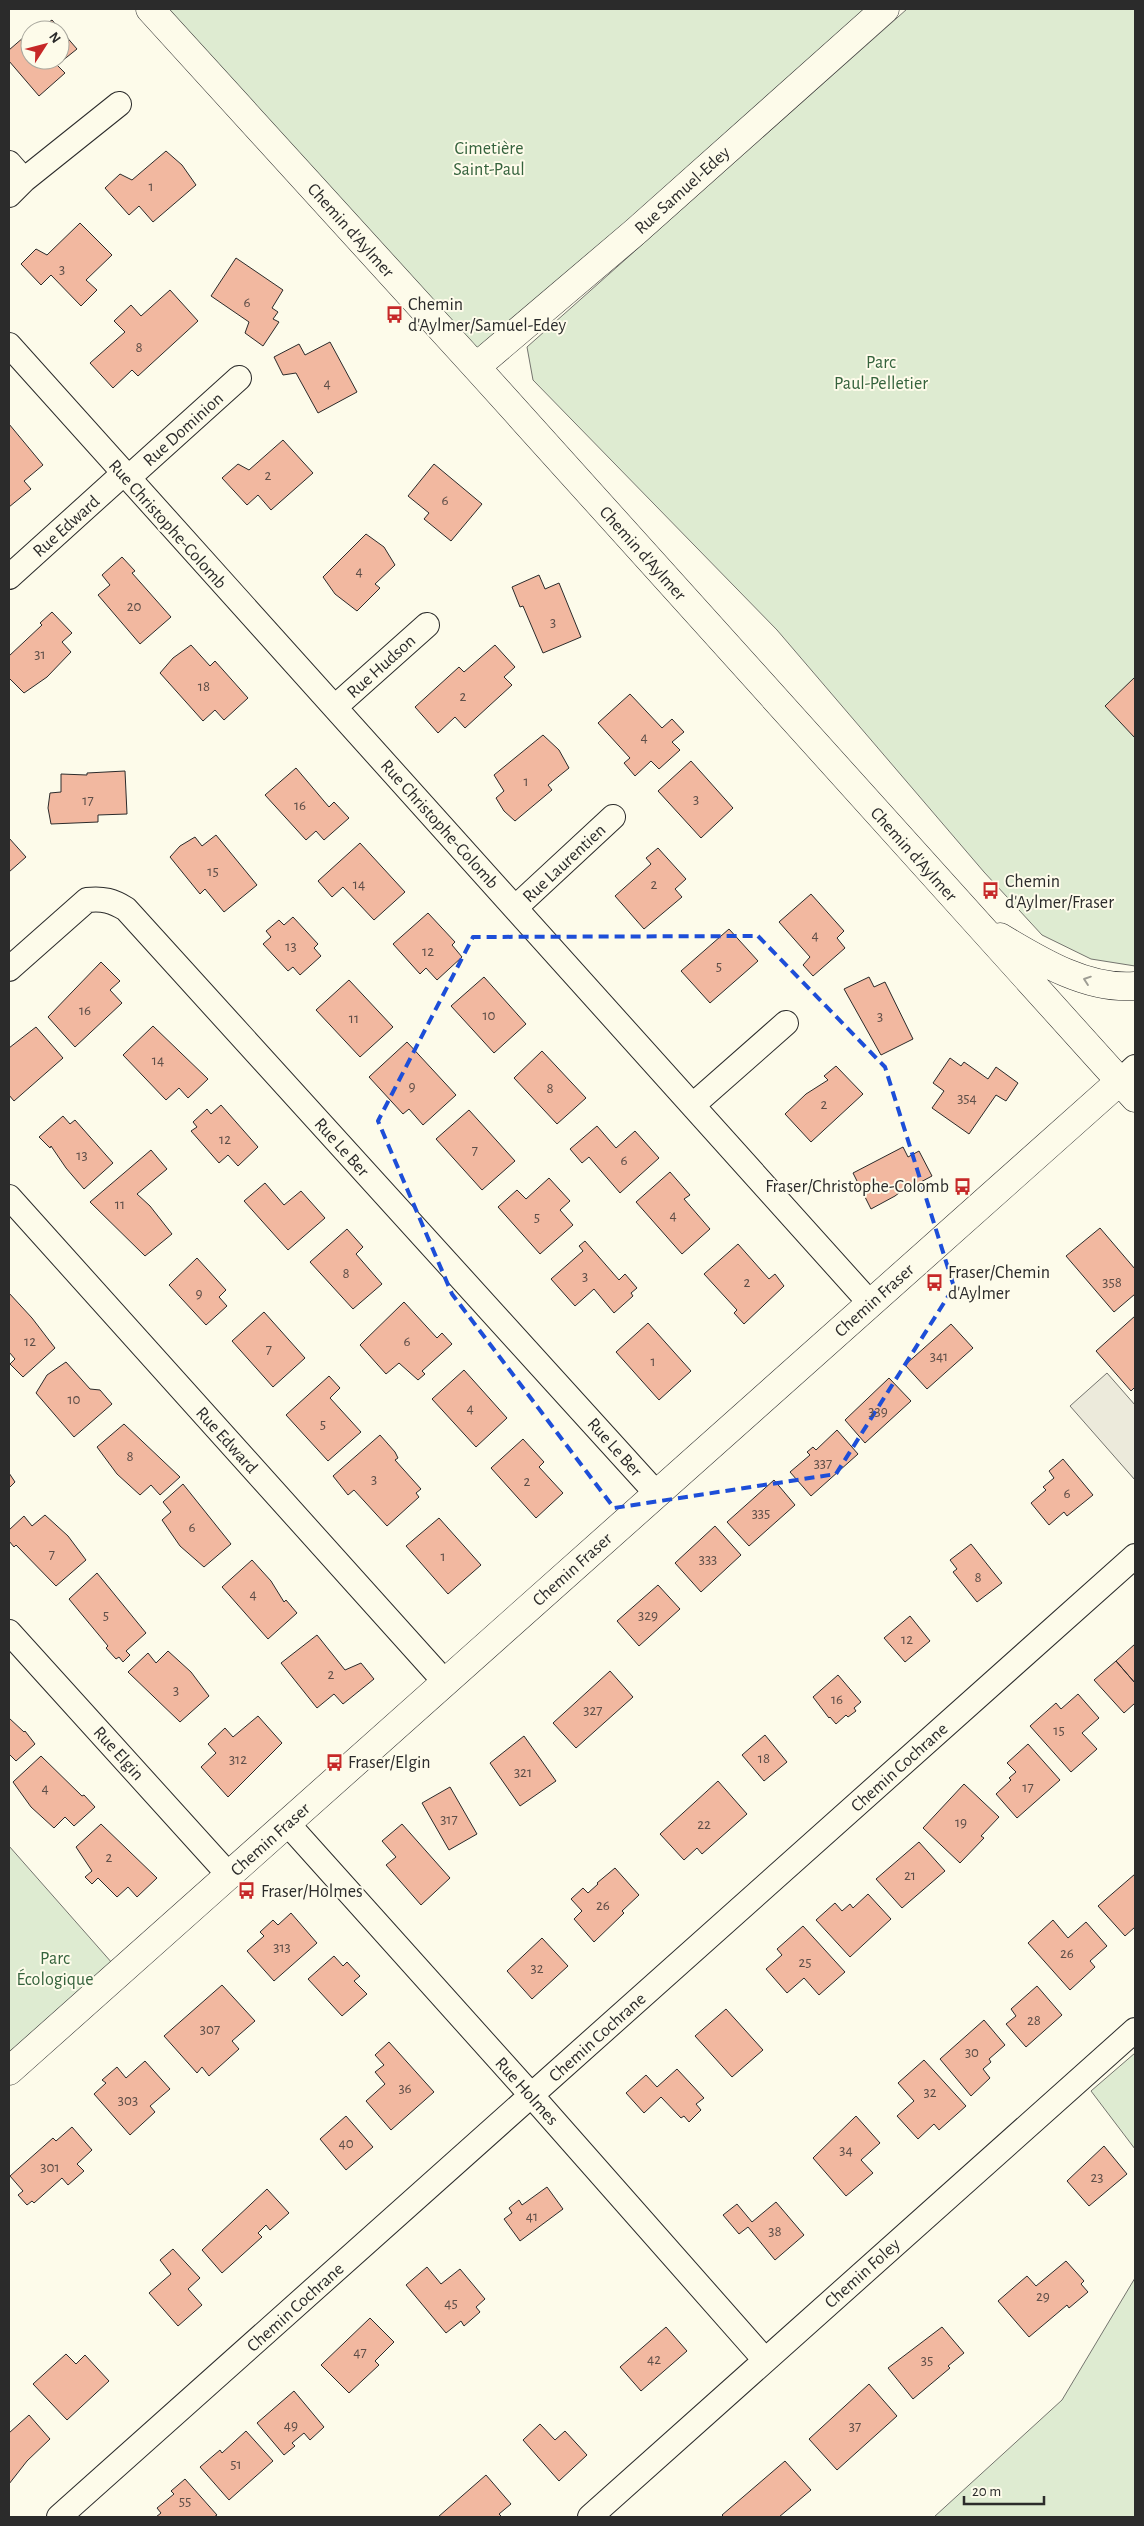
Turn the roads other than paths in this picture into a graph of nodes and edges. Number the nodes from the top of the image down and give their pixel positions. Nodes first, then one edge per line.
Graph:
1 (150, 9) edge
2 (885, 9) edge
3 (119, 104) dead end
4 (14, 179) edge
5 (9, 345) edge
6 (476, 367) junction
7 (239, 378) dead end
8 (125, 477) junction
9 (9, 577) edge
10 (427, 625) dead end
11 (335, 706) junction
12 (612, 817) dead end
13 (516, 908) junction
14 (973, 920) junction
15 (9, 969) edge
16 (1135, 986) edge
17 (786, 1023) dead end
18 (1130, 1082) edge
19 (693, 1105) junction
20 (9, 1197) edge
21 (870, 1303) junction
22 (657, 1494) junction
23 (1135, 1556) edge
24 (9, 1632) edge
25 (445, 1682) junction
26 (287, 1824) junction
27 (229, 1875) junction
28 (1135, 2030) edge
29 (9, 2071) edge
30 (532, 2096) junction
31 (765, 2360) junction
32 (59, 2517) edge
33 (590, 2517) edge

1 - 6 street, Chemin d'Aylmer
2 - 6 street, Rue Samuel-Edey
3 - 4 street
5 - 8 street, Rue Christophe-Colomb
6 - 14 street, Chemin d'Aylmer
7 - 8 street, Rue Dominion
8 - 9 street, Rue Edward
8 - 11 street, Rue Christophe-Colomb
10 - 11 street, Rue Hudson
11 - 13 street, Rue Christophe-Colomb
12 - 13 street, Rue Laurentien
13 - 19 street, Rue Christophe-Colomb
16 -> 14 street
14 - 18 street, Chemin d'Aylmer
15 - 22 street, Rue Le Ber
17 - 19 street
18 - 21 street, Chemin Fraser
19 - 21 street, Rue Christophe-Colomb
20 - 25 street, Rue Edward
21 - 22 street, Chemin Fraser
22 - 25 street, Chemin Fraser
23 - 30 street, Chemin Cochrane
24 - 27 street, Rue Elgin
25 - 26 street, Chemin Fraser
26 - 27 street, Chemin Fraser
26 - 30 street, Rue Holmes
27 - 29 street, Chemin Fraser
28 - 31 street, Chemin Foley
30 - 31 street, Rue Holmes
30 - 32 street, Chemin Cochrane
31 - 33 street, Chemin Foley

